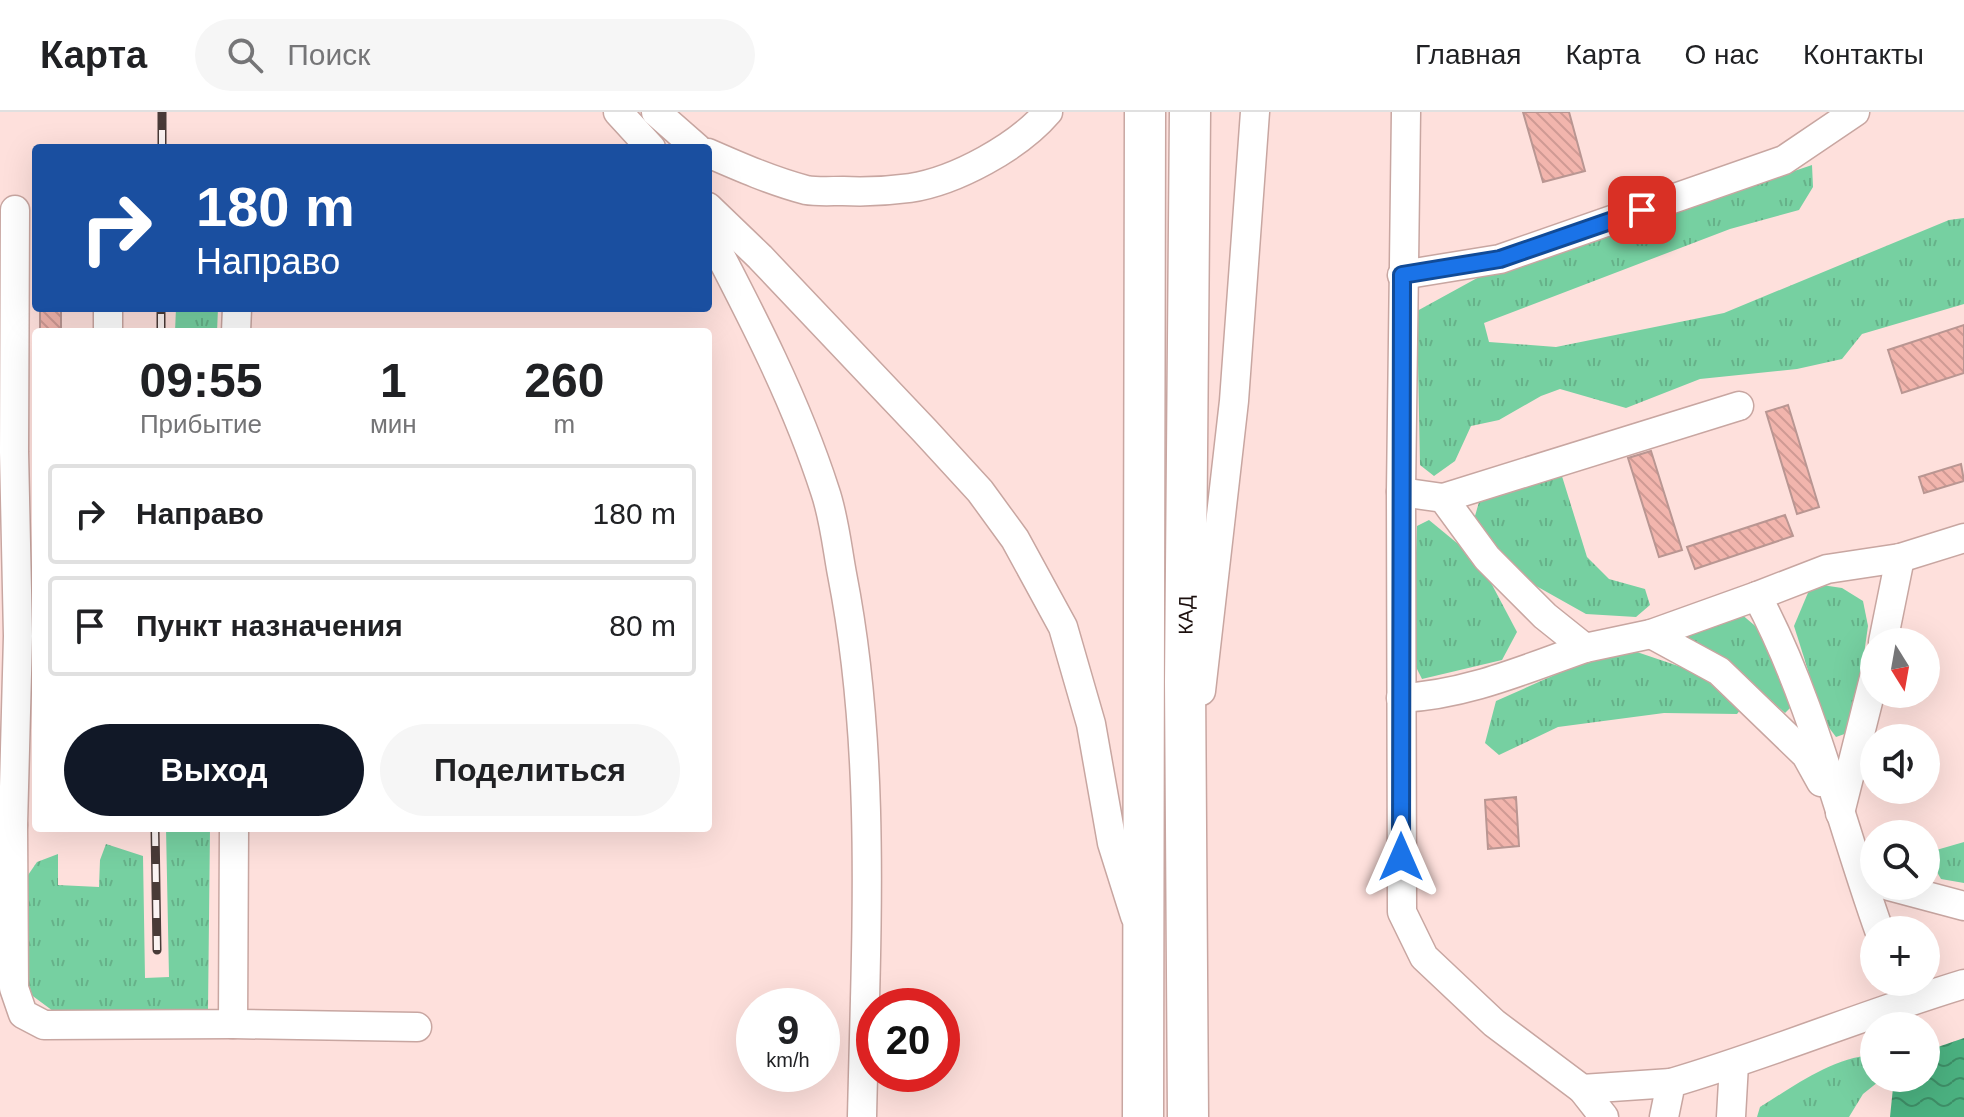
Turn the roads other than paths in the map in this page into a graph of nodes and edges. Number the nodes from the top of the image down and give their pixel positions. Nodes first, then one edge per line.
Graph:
1 (618, 112) edge
2 (656, 112) edge
3 (1048, 112) edge
4 (1145, 112) edge
5 (1190, 112) edge
6 (1255, 112) edge
7 (1406, 112) edge
8 (1855, 112) edge
9 (647, 144) edge
10 (692, 144) edge
11 (712, 155) edge
12 (17, 210) edge
13 (712, 211) edge
14 (712, 240) edge
15 (26, 274) edge
16 (1402, 275) junction
17 (1739, 406) dead end
18 (7, 452) edge
19 (1401, 492) junction
20 (1443, 498) junction
21 (1964, 538) edge
22 (1900, 558) junction
23 (1757, 596) junction
24 (1886, 628) edge
25 (1651, 634) junction
26 (1585, 648) junction
27 (1401, 698) junction
28 (1866, 708) edge
29 (1188, 812) junction
30 (1840, 813) junction
31 (7, 825) edge
32 (234, 832) edge
33 (1860, 863) edge
34 (1940, 900) edge
35 (1964, 906) edge
36 (1144, 945) junction
37 (1964, 984) edge
38 (1940, 987) edge
39 (1892, 996) edge
40 (1189, 1009) junction
41 (233, 1024) junction
42 (417, 1027) dead end
43 (1734, 1064) junction
44 (1671, 1083) junction
45 (1582, 1089) junction
46 (862, 1117) edge
47 (1143, 1117) edge
48 (1188, 1117) edge
49 (1203, 1117) edge
50 (1604, 1117) edge
51 (1664, 1117) edge
52 (1731, 1117) edge

1 - 9 street
2 - 10 street
3 - 11 street
4 - 36 highway, КАД
5 - 29 highway, КАД
6 - 29 street
7 - 16 street
8 - 16 street
12 - 15 street
13 - 36 street
14 - 46 street
15 - 18 street
16 - 19 street
17 - 20 street
18 - 31 street
19 - 20 street
19 - 27 street
20 - 26 street
21 - 22 street
22 - 23 street
22 - 24 street
23 - 25 street
23 - 30 street
25 - 26 street
25 - 30 street
26 - 27 street
27 - 45 street
28 - 30 street
29 - 40 highway, КАД
30 - 33 street
31 - 41 street
32 - 41 street
34 - 35 street
36 - 47 highway, КАД
37 - 38 street
39 - 43 street
40 - 48 highway, КАД
40 - 49 street
41 - 42 street
43 - 44 street
43 - 52 street
44 - 45 street
44 - 51 street
45 - 50 street

